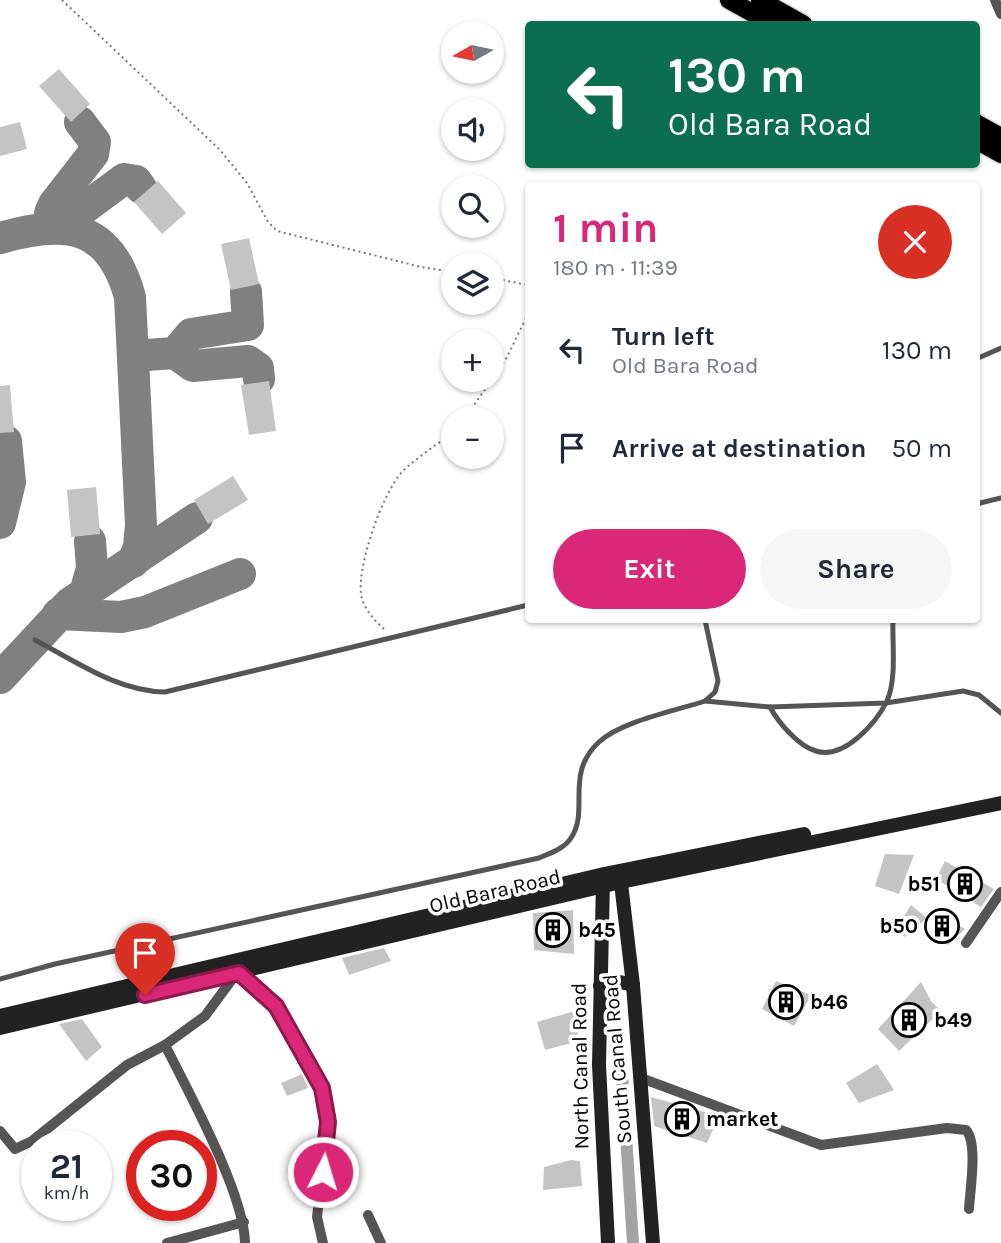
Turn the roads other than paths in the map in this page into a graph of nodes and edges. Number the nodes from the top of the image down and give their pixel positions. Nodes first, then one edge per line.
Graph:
1 (729, 0) edge
2 (760, 0) edge
3 (995, 0) edge
4 (1001, 14) edge
5 (767, 21) edge
6 (798, 21) edge
7 (980, 125) edge
8 (1001, 136) edge
9 (980, 142) edge
10 (1001, 154) edge
11 (1001, 348) edge
12 (980, 357) edge
13 (1001, 498) edge
14 (980, 503) edge
15 (525, 606) edge
16 (706, 623) edge
17 (893, 623) edge
18 (35, 640) dead end
19 (705, 701) junction
20 (886, 703) junction
21 (770, 707) junction
22 (1001, 713) edge
23 (1001, 795) edge
24 (1001, 803) edge
25 (620, 877) junction
26 (603, 881) junction
27 (1001, 892) edge
28 (339, 943) junction
29 (966, 943) dead end
30 (238, 974) junction
31 (0, 979) edge
32 (634, 985) junction
33 (600, 986) junction
34 (0, 1016) edge
35 (0, 1027) edge
36 (165, 1045) junction
37 (641, 1077) junction
38 (0, 1131) edge
39 (969, 1209) dead end
40 (368, 1215) dead end
41 (244, 1222) junction
42 (167, 1243) edge
43 (245, 1243) edge
44 (323, 1243) edge
45 (381, 1243) edge
46 (608, 1243) edge
47 (653, 1243) edge

1 - 5 main road
2 - 6 main road
3 - 4 street
7 - 8 main road
9 - 10 main road
11 - 12 lane
13 - 14 lane
15 - 18 lane
16 - 19 lane
17 - 20 lane
19 - 21 lane
19 - 31 lane
20 - 21 lane
20 - 21 lane
20 - 22 lane
23 - 25 main road
24 - 25 main road, Old Bara Road
25 - 26 main road, Old Bara Road
25 - 32 main road, South Canal Road
26 - 28 main road, Old Bara Road
26 - 33 main road, North Canal Road
27 - 29 street
28 - 30 main road, Old Bara Road
28 - 34 main road
30 - 35 main road, Old Bara Road
30 - 36 street
30 - 44 street
32 - 33 main road
32 - 37 main road, South Canal Road
33 - 46 main road, North Canal Road
36 - 38 street
36 - 41 street
37 - 39 street
37 - 47 main road, South Canal Road
40 - 45 street
41 - 42 street
41 - 43 street

